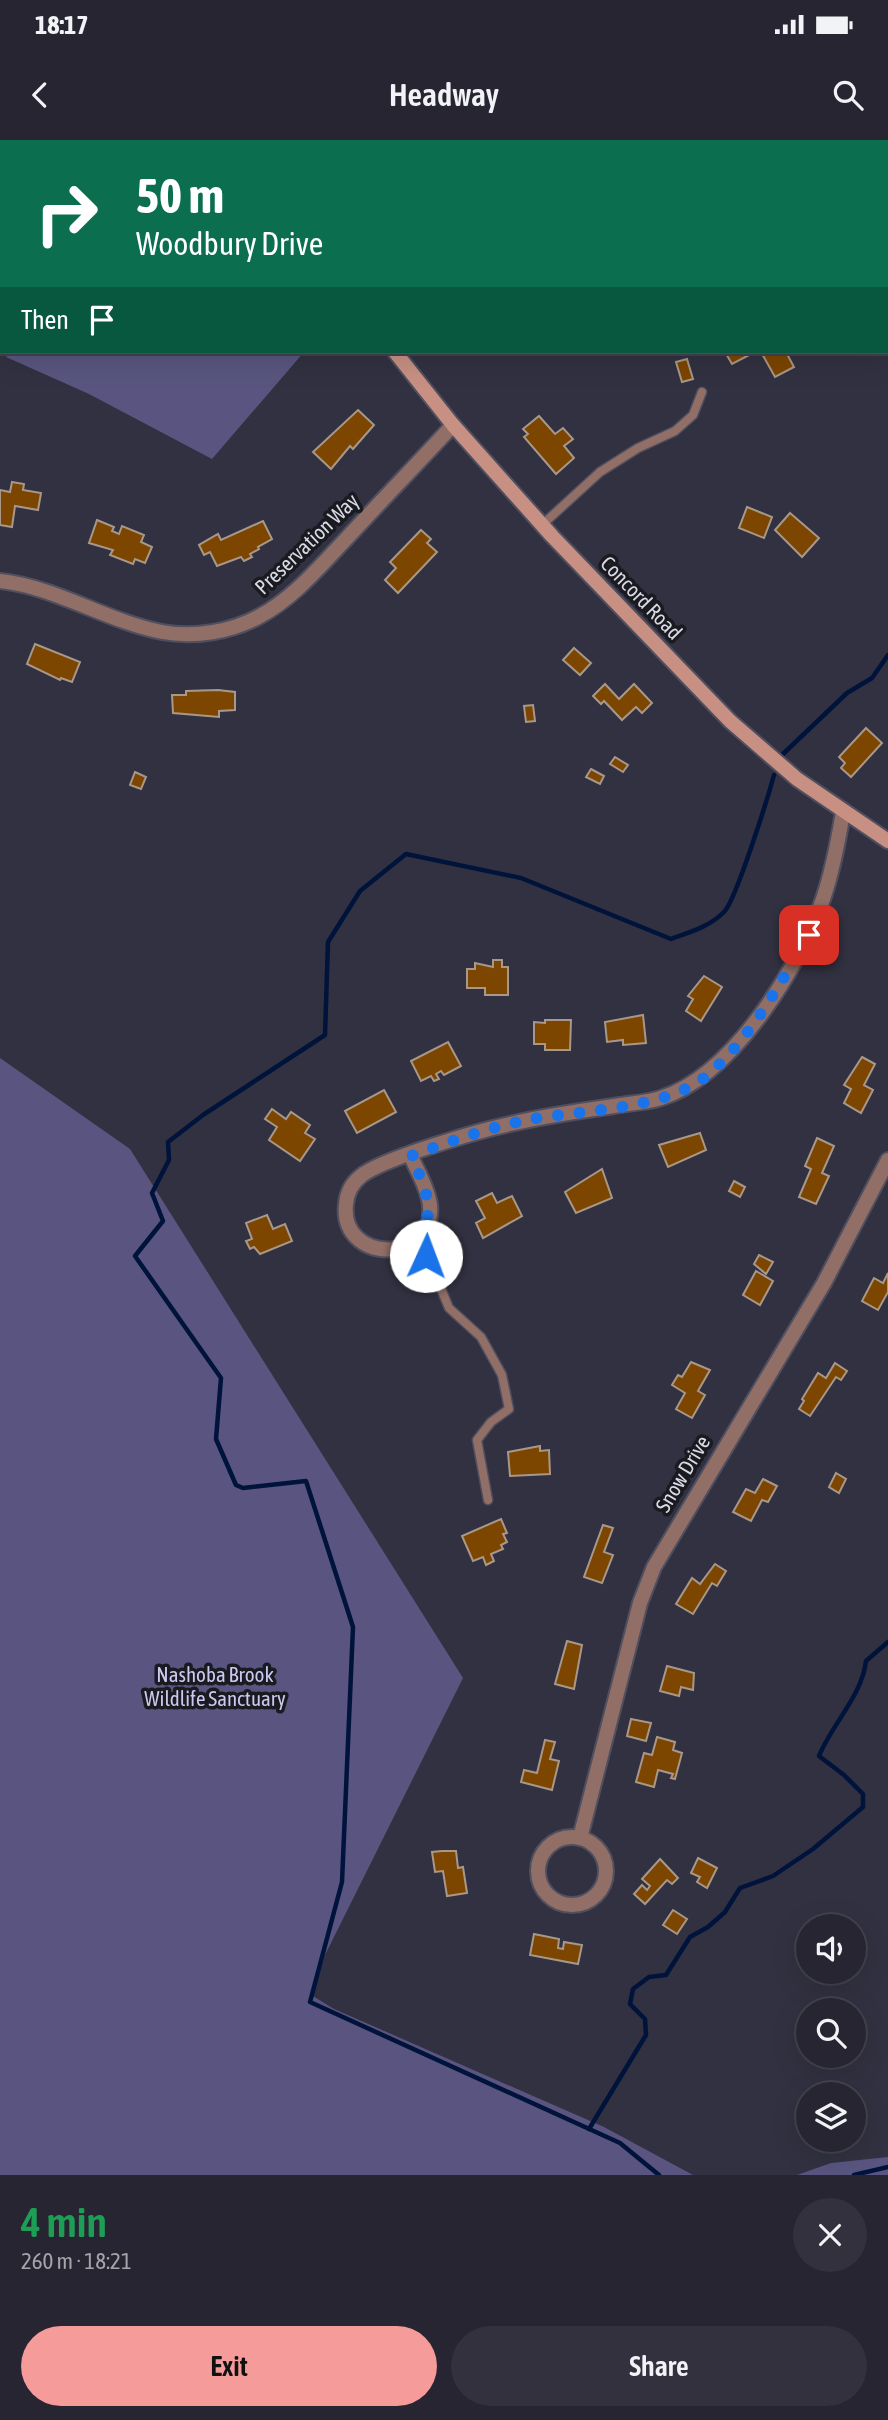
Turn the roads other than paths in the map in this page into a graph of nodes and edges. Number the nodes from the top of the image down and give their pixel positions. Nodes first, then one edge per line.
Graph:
1 (398, 354) edge
2 (702, 392) dead end
3 (453, 425) junction
4 (542, 525) junction
5 (0, 581) edge
6 (843, 812) junction
7 (888, 841) edge
8 (411, 1156) junction
9 (888, 1160) edge
10 (419, 1238) junction
11 (488, 1500) dead end
12 (579, 1838) junction

1 - 3 main road, Concord Road
2 - 4 lane
3 - 4 main road, Concord Road
3 - 5 street, Preservation Way
4 - 6 main road, Concord Road
6 - 7 main road, Concord Road
6 - 8 street
8 - 10 street
8 - 10 street
9 - 12 street, Snow Drive
10 - 11 lane
12 - 12 street

